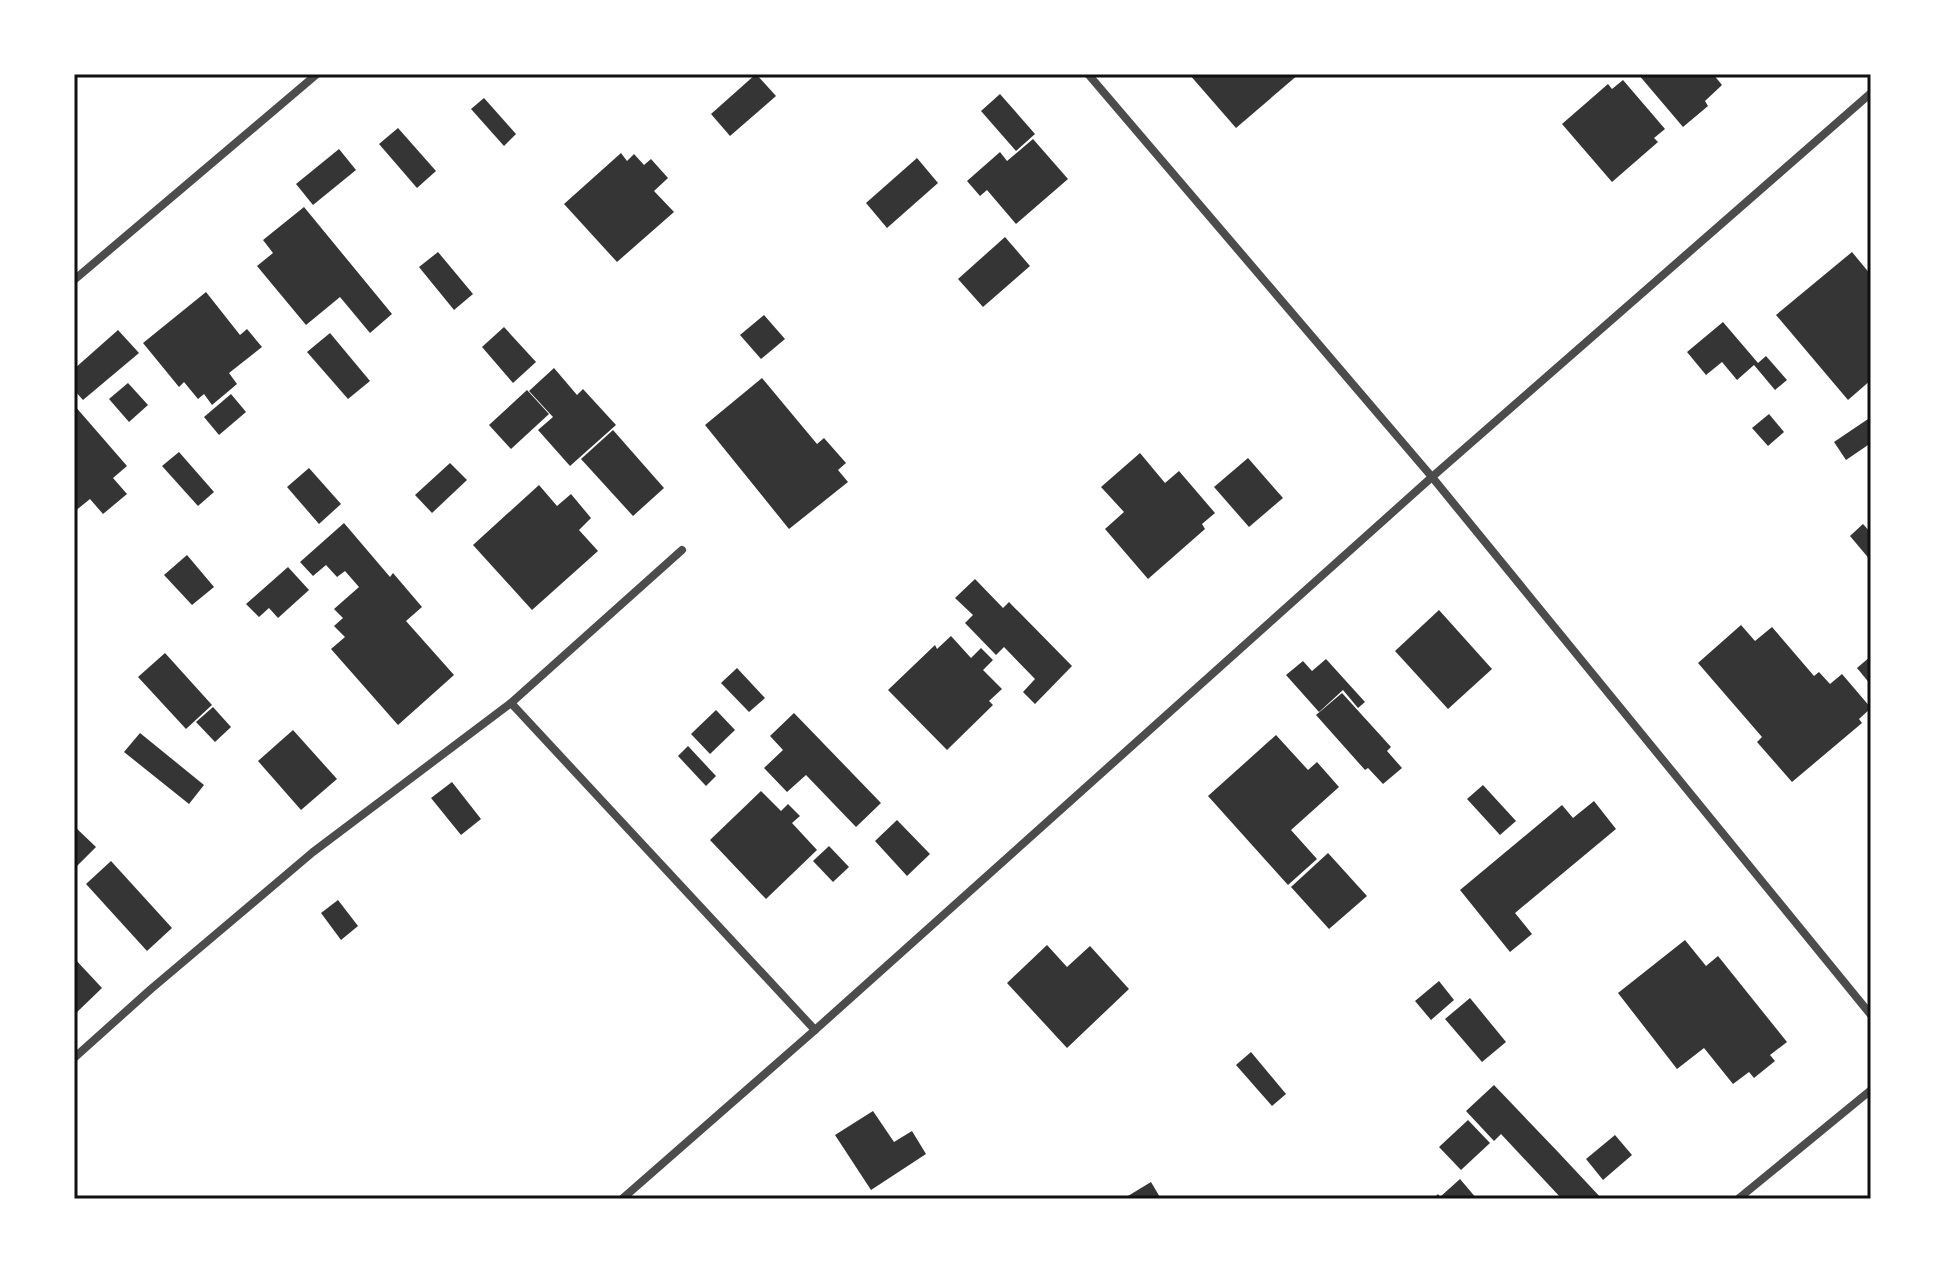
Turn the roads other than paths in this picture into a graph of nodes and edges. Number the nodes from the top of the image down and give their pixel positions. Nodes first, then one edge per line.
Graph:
1 (317, 74) edge
2 (1088, 74) edge
3 (1871, 93) edge
4 (74, 280) edge
5 (1432, 477) junction
6 (682, 550) dead end
7 (511, 703) junction
8 (1871, 1015) edge
9 (815, 1030) junction
10 (74, 1058) edge
11 (1871, 1090) edge
12 (622, 1199) edge
13 (1738, 1199) edge

1 - 4 street
2 - 5 street
3 - 5 street
5 - 8 street
5 - 9 street
6 - 7 street
7 - 9 street
7 - 10 street
9 - 12 street
11 - 13 street

